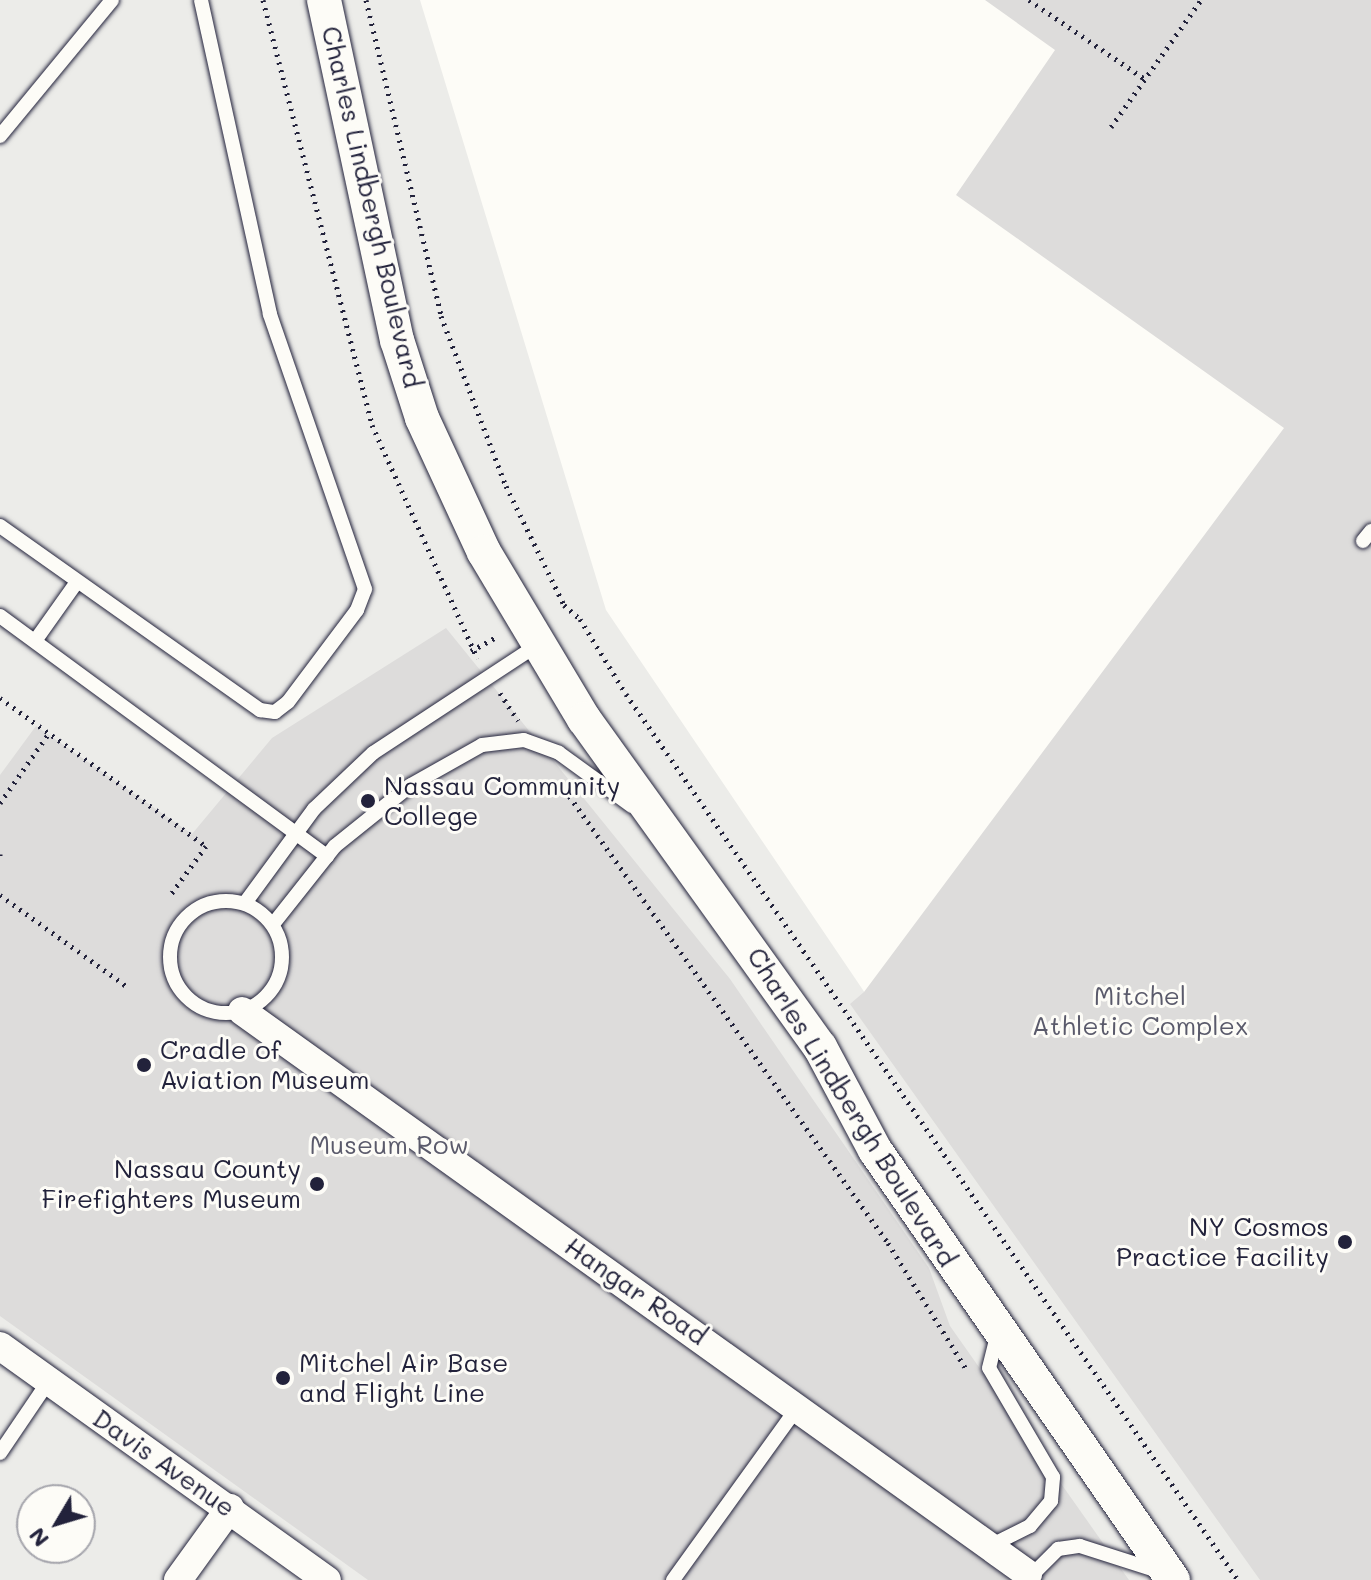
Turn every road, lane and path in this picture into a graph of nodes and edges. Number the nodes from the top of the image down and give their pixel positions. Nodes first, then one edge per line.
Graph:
1 (112, 0) edge
2 (201, 0) edge
3 (324, 0) edge
4 (366, 0) edge
5 (1029, 0) edge
6 (1201, 0) edge
7 (1145, 79) junction
8 (1111, 127) dead end
9 (0, 136) edge
10 (0, 526) edge
11 (77, 582) junction
12 (0, 616) edge
13 (35, 641) junction
14 (539, 643) junction
15 (0, 698) edge
16 (49, 733) junction
17 (0, 803) edge
18 (658, 825) junction
19 (295, 832) junction
20 (0, 854) edge
21 (327, 856) junction
22 (0, 861) edge
23 (171, 894) dead end
24 (0, 895) edge
25 (245, 903) junction
26 (274, 923) junction
27 (129, 988) dead end
28 (242, 1011) junction
29 (998, 1332) junction
30 (0, 1346) edge
31 (48, 1382) junction
32 (798, 1406) junction
33 (0, 1453) edge
34 (230, 1508) junction
35 (987, 1547) junction
36 (1030, 1577) edge
37 (1171, 1577) edge
38 (178, 1580) edge
39 (327, 1580) edge
40 (673, 1580) edge
41 (1238, 1580) edge

1 - 9 lane
2 - 11 lane
3 - 14 street, Charles Lindbergh Boulevard
4 - 41 path
5 - 7 path
6 - 7 path
7 - 8 path
10 - 11 lane
11 - 13 lane
12 - 13 lane
13 - 19 lane
14 - 18 street, Charles Lindbergh Boulevard
14 - 19 lane
15 - 16 path
16 - 17 path
16 - 23 path
18 - 21 lane
18 - 29 street, Charles Lindbergh Boulevard
19 - 21 lane
19 - 25 lane
20 - 22 path
21 - 26 lane
24 - 27 path
25 - 26 lane
25 - 28 lane
26 - 28 lane
28 - 32 street, Hangar Road
29 - 35 lane
29 - 37 street, Charles Lindbergh Boulevard
30 - 31 street, Davis Avenue
31 - 33 lane
31 - 34 street, Davis Avenue
32 - 35 street, Hangar Road
32 - 40 lane
34 - 38 street
34 - 39 street, Davis Avenue
35 - 36 street, Hangar Road
36 - 37 lane

